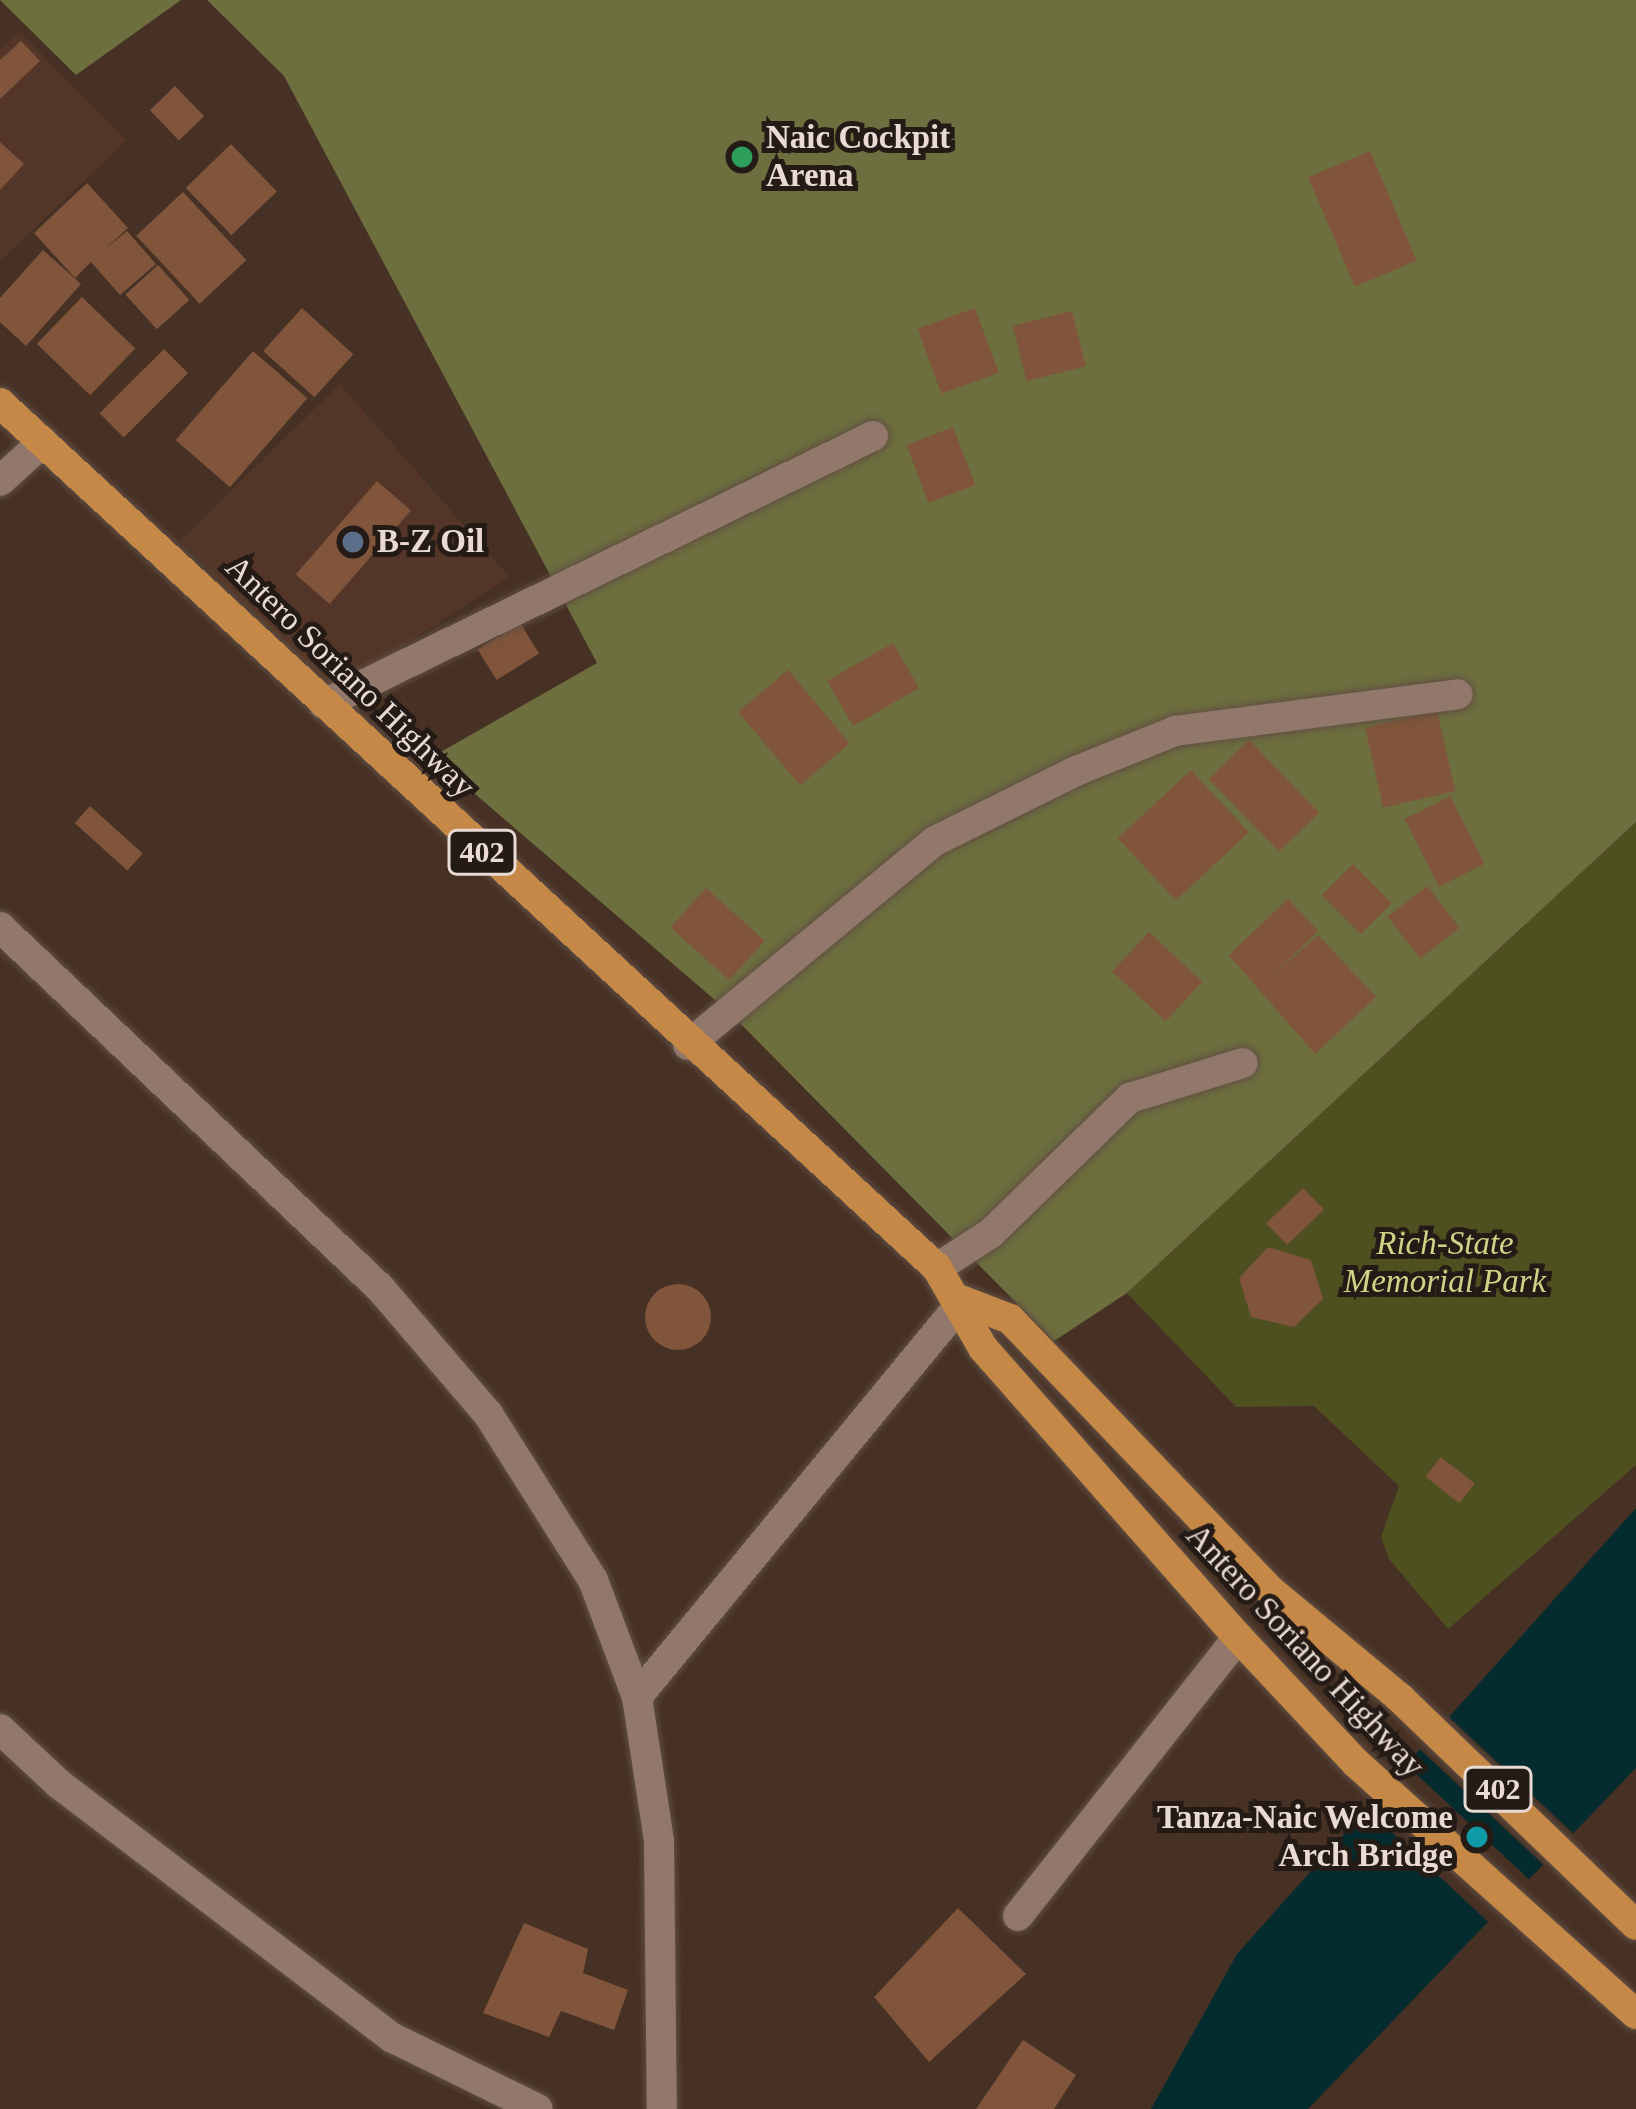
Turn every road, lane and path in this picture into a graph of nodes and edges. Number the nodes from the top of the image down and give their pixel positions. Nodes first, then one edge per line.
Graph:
1 (0, 403) edge
2 (873, 436) dead end
3 (43, 442) junction
4 (0, 482) edge
5 (1458, 694) dead end
6 (324, 704) junction
7 (0, 928) edge
8 (688, 1045) junction
9 (1243, 1063) dead end
10 (937, 1268) junction
11 (963, 1301) junction
12 (1238, 1637) junction
13 (638, 1697) junction
14 (0, 1730) edge
15 (1018, 1916) dead end
16 (1636, 1925) edge
17 (1636, 2014) edge
18 (538, 2109) edge
19 (662, 2109) edge

1 - 3 main road, Antero Soriano Highway / 402
2 - 6 street
3 - 4 street
3 - 6 main road, Antero Soriano Highway / 402
5 - 8 street
6 - 8 main road, Antero Soriano Highway / 402
7 - 13 street
8 - 10 main road, Antero Soriano Highway / 402
9 - 10 street
10 - 11 main road, Antero Soriano Highway / 402
11 - 12 main road, Antero Soriano Highway / 402
11 - 13 street
11 - 16 main road, Antero Soriano Highway / 402
12 - 15 street
12 - 17 main road, Antero Soriano Highway / 402
13 - 19 street
14 - 18 street

